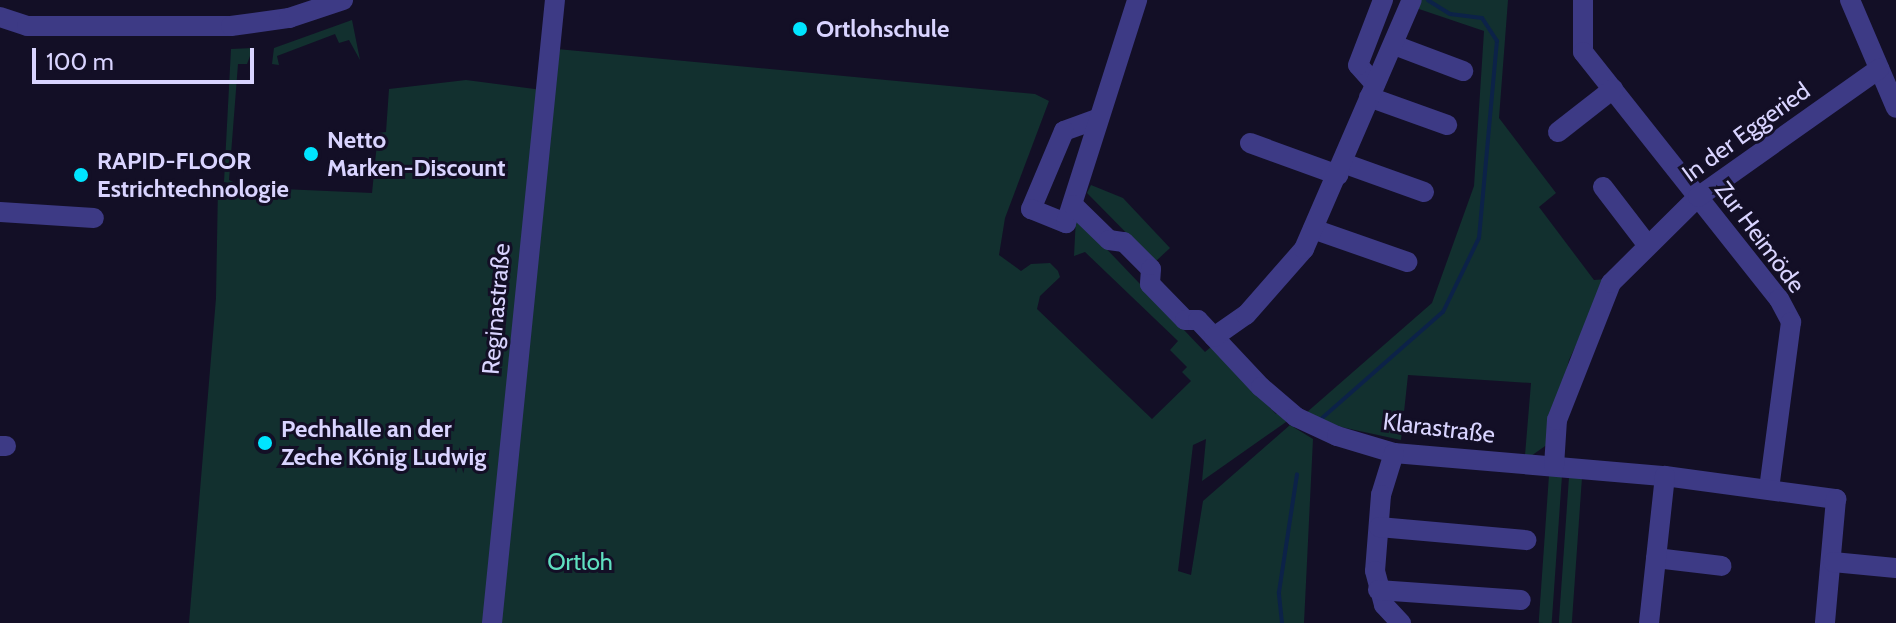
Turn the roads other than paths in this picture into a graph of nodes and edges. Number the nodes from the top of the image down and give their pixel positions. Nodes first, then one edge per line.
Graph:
1 (343, 0) edge
2 (555, 0) edge
3 (1137, 0) edge
4 (1383, 0) edge
5 (1412, 0) edge
6 (1583, 0) edge
7 (1850, 0) edge
8 (0, 17) edge
9 (1394, 45) junction
10 (1879, 69) junction
11 (1463, 71) dead end
12 (1613, 89) junction
13 (1372, 91) junction
14 (1896, 108) edge
15 (1097, 119) junction
16 (1447, 125) dead end
17 (1558, 132) dead end
18 (1250, 143) dead end
19 (1341, 169) junction
20 (1603, 187) dead end
21 (1424, 192) dead end
22 (1698, 197) junction
23 (1073, 205) junction
24 (0, 212) edge
25 (94, 218) dead end
26 (1313, 229) junction
27 (1646, 243) junction
28 (1407, 262) dead end
29 (1214, 337) junction
30 (1394, 453) junction
31 (1554, 466) junction
32 (1665, 476) junction
33 (1769, 488) junction
34 (1379, 527) junction
35 (1526, 540) dead end
36 (1656, 558) junction
37 (1833, 562) junction
38 (1722, 566) dead end
39 (1896, 568) edge
40 (1378, 590) junction
41 (1521, 600) dead end
42 (492, 623) edge
43 (1401, 623) edge
44 (1649, 623) edge
45 (1825, 623) edge

1 - 8 street
2 - 42 street, Reginastraße
3 - 15 street
4 - 13 street
5 - 9 street
6 - 12 street, Zur Heimöde
7 - 10 street
9 - 11 street
9 - 13 street
10 - 14 street
10 - 22 street, In der Eggeried
12 - 17 street
12 - 22 street, Zur Heimöde
13 - 16 street
13 - 19 street
15 - 23 street
15 - 23 street
18 - 19 street
19 - 21 street
19 - 26 street
20 - 27 street
22 - 27 street, In der Eggeried
22 - 33 street, Zur Heimöde
23 - 29 street, Klarastraße
24 - 25 street
26 - 28 street
26 - 29 street
27 - 31 street, In der Eggeried
29 - 30 street, Klarastraße
30 - 31 street, Klarastraße
30 - 34 street
31 - 32 street, Klarastraße
32 - 33 street, Klarastraße
32 - 36 street
33 - 37 street, Klarastraße
34 - 35 street
34 - 40 street
36 - 38 street
36 - 44 street
37 - 39 street
37 - 45 street, Klarastraße
40 - 41 street
40 - 43 street

